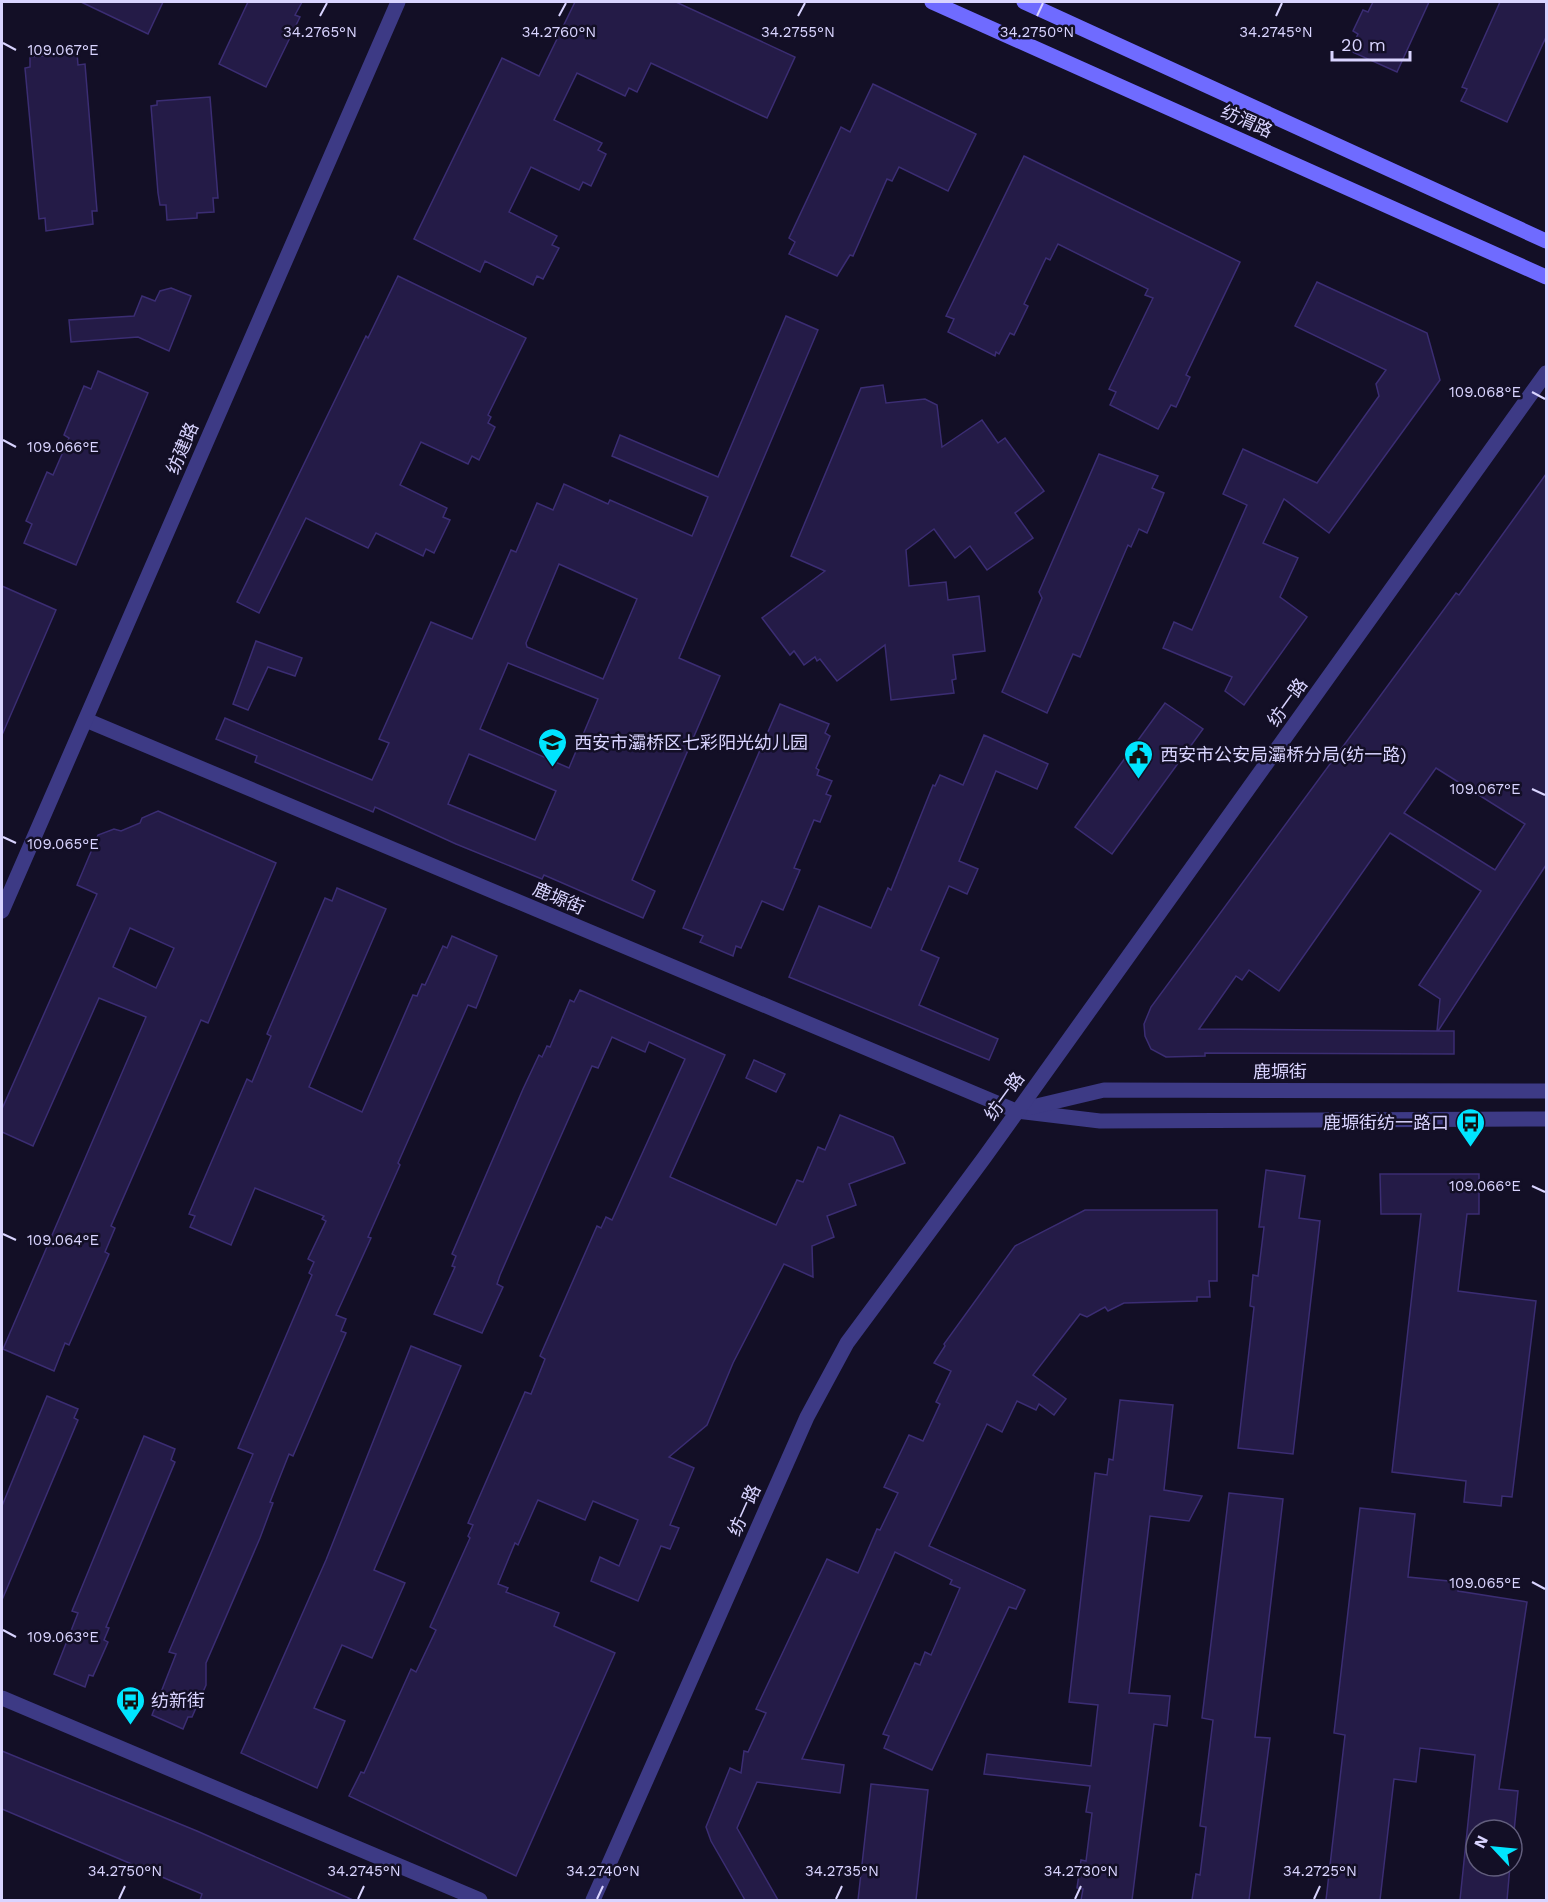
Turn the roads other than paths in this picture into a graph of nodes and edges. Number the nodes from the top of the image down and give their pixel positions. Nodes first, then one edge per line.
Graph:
1 (398, 2) edge
2 (933, 2) edge
3 (1024, 2) edge
4 (1546, 241) edge
5 (1546, 277) edge
6 (1546, 373) edge
7 (86, 720) junction
8 (2, 911) edge
9 (1546, 1091) edge
10 (1016, 1111) junction
11 (1546, 1119) edge
12 (2, 1698) edge
13 (480, 1900) edge
14 (593, 1900) edge

1 - 7 street, 纺建路
2 - 5 main road, 纺渭路
3 - 4 main road, 纺渭路
6 - 10 street, 纺一路
7 - 8 street, 纺建路
7 - 10 street, 鹿塬街
9 - 10 street, 鹿塬街
10 - 11 street, 鹿塬街
10 - 14 street, 纺一路
12 - 13 street

